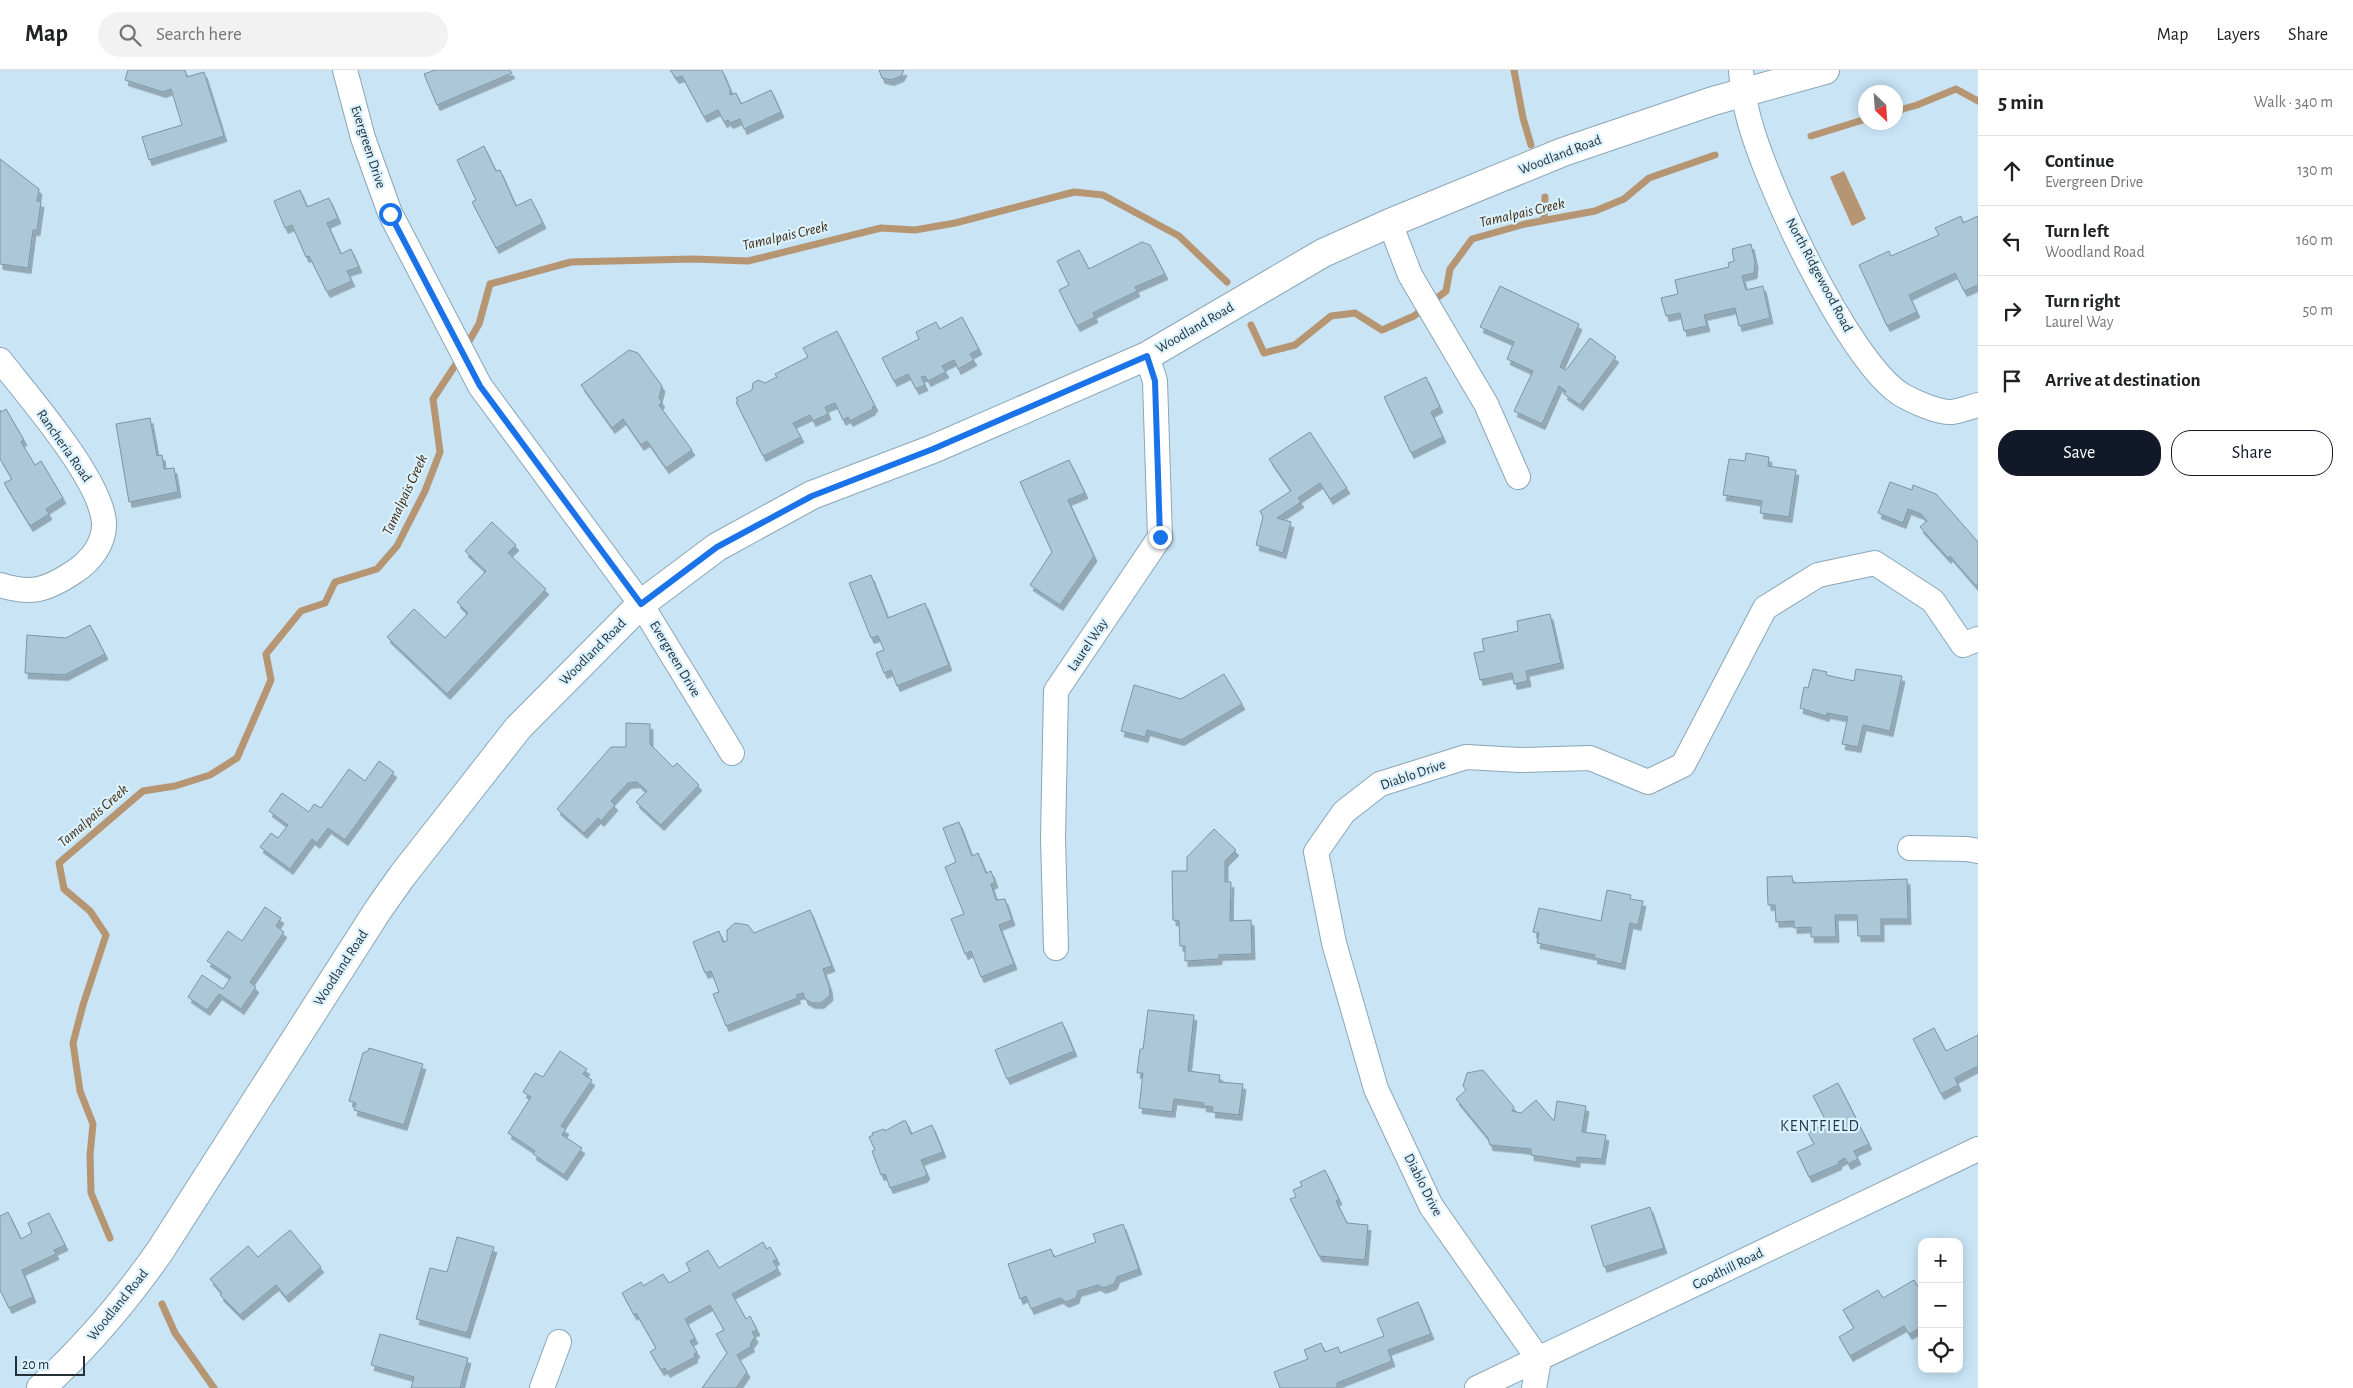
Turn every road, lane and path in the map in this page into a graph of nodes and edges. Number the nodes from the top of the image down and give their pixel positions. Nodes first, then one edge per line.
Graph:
1 (345, 70) edge
2 (1825, 70) edge
3 (1742, 82) edge
4 (1390, 222) junction
5 (1147, 356) junction
6 (0, 360) edge
7 (1978, 405) edge
8 (1518, 478) dead end
9 (0, 585) edge
10 (641, 604) junction
11 (1978, 639) edge
12 (732, 753) dead end
13 (1910, 848) dead end
14 (1978, 851) edge
15 (1056, 948) dead end
16 (1978, 1149) edge
17 (558, 1342) dead end
18 (1539, 1360) junction
19 (41, 1388) edge
20 (542, 1388) edge
21 (1477, 1388) edge
22 (1534, 1388) edge

1 - 10 street, Evergreen Drive
2 - 3 street, Woodland Road
3 - 4 street, Woodland Road
3 - 7 street, North Ridgewood Road
4 - 5 street, Woodland Road
4 - 8 street
5 - 10 street, Woodland Road
5 - 15 street, Laurel Way
6 - 9 street, Rancheria Road
10 - 12 street, Evergreen Drive
10 - 19 street, Woodland Road
11 - 18 street, Diablo Drive
13 - 14 street
16 - 18 street, Goodhill Road
17 - 20 street
18 - 21 street, Goodhill Road
18 - 22 street

